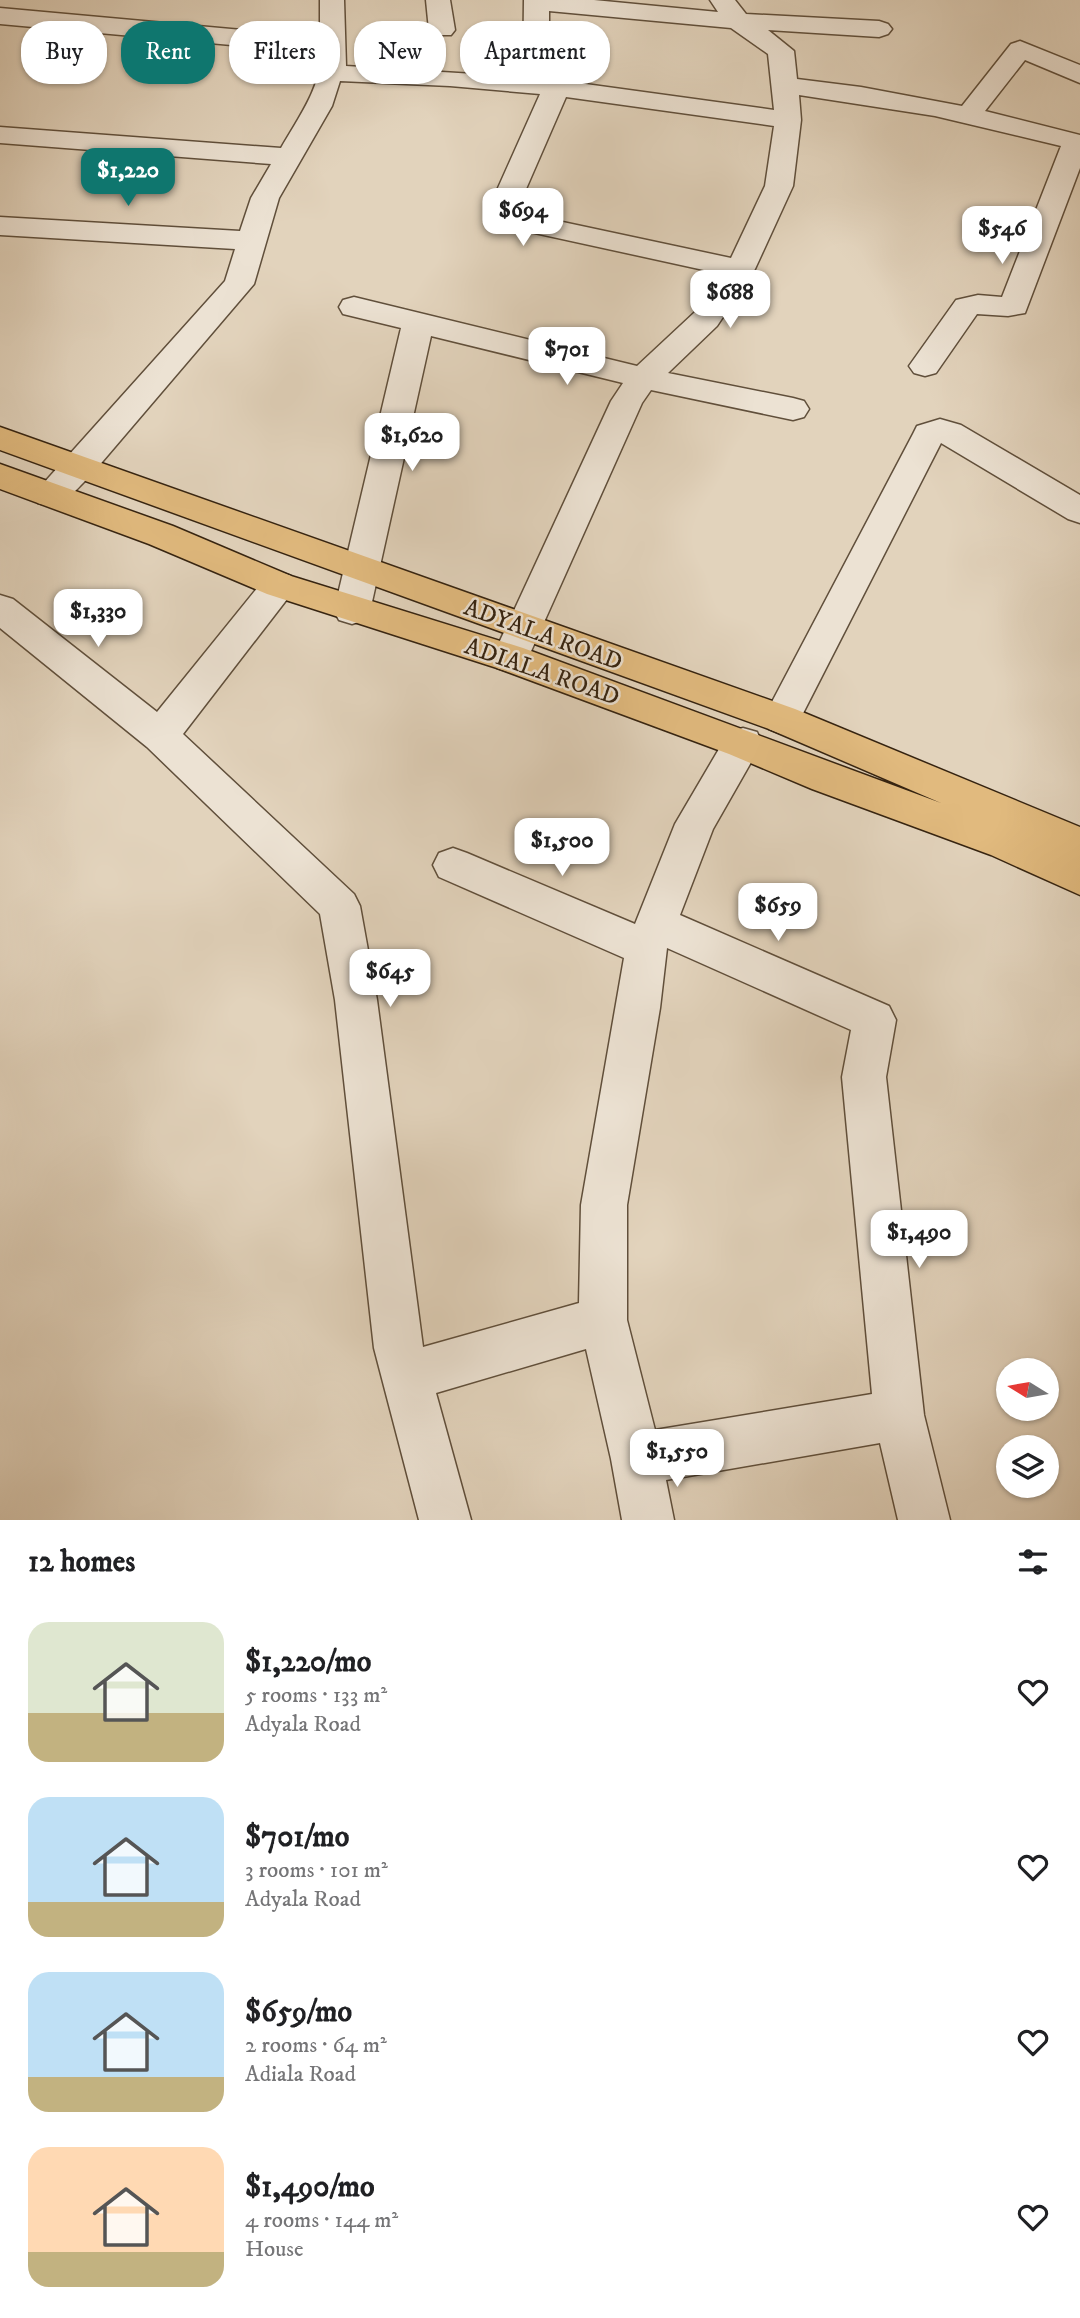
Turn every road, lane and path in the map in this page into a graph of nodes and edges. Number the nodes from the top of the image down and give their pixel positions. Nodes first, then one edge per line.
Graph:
1 (332, 0) edge
2 (438, 0) edge
3 (536, 1) edge
4 (730, 10) edge
5 (0, 16) edge
6 (332, 21) edge
7 (441, 21) edge
8 (879, 29) dead end
9 (229, 46) edge
10 (340, 60) edge
11 (1080, 75) edge
12 (325, 84) edge
13 (787, 86) junction
14 (546, 87) junction
15 (970, 113) junction
16 (788, 120) junction
17 (0, 135) edge
18 (1078, 142) edge
19 (289, 157) junction
20 (0, 226) edge
21 (253, 241) junction
22 (740, 269) junction
23 (354, 307) dead end
24 (418, 323) junction
25 (925, 366) dead end
26 (643, 378) junction
27 (793, 409) dead end
28 (0, 438) edge
29 (79, 467) junction
30 (0, 476) edge
31 (50, 495) junction
32 (1080, 512) edge
33 (362, 569) junction
34 (279, 585) junction
35 (0, 608) edge
36 (352, 611) junction
37 (517, 643) junction
38 (782, 719) junction
39 (160, 736) junction
40 (743, 743) junction
41 (1080, 845) edge
42 (453, 865) dead end
43 (1080, 878) edge
44 (651, 936) junction
45 (603, 1320) junction
46 (407, 1377) junction
47 (899, 1415) junction
48 (637, 1459) junction
49 (445, 1520) edge
50 (648, 1520) edge
51 (924, 1520) edge

1 - 6 street
2 - 7 street
3 - 4 street
3 - 14 street
4 - 8 street
4 - 13 street
5 - 9 street
10 - 14 street
11 - 15 street
12 - 19 street
13 - 15 street
13 - 16 street
14 - 16 street
14 - 22 street
15 - 18 street
16 - 22 street
17 - 19 street
18 - 25 street
19 - 21 street
20 - 21 street
21 - 29 street
22 - 26 street
23 - 24 street
24 - 26 street
24 - 33 street
26 - 27 street
26 - 37 street
28 - 29 main road, ADYALA ROAD
29 - 31 street
29 - 33 main road, ADYALA ROAD
30 - 31 main road, ADIALA ROAD
31 - 34 main road, ADIALA ROAD
32 - 38 street
33 - 36 street
33 - 37 main road, ADYALA ROAD
34 - 36 main road, ADIALA ROAD
34 - 39 street
35 - 39 street
36 - 37 main road, ADIALA ROAD
37 - 38 main road, ADYALA ROAD
37 - 40 main road, ADIALA ROAD
38 - 41 main road, ADYALA ROAD
39 - 46 street
40 - 43 main road, ADIALA ROAD
40 - 44 street
42 - 44 street
44 - 45 street
44 - 47 street
45 - 46 street
45 - 48 street
46 - 49 street
47 - 48 street
47 - 51 street
48 - 50 street

